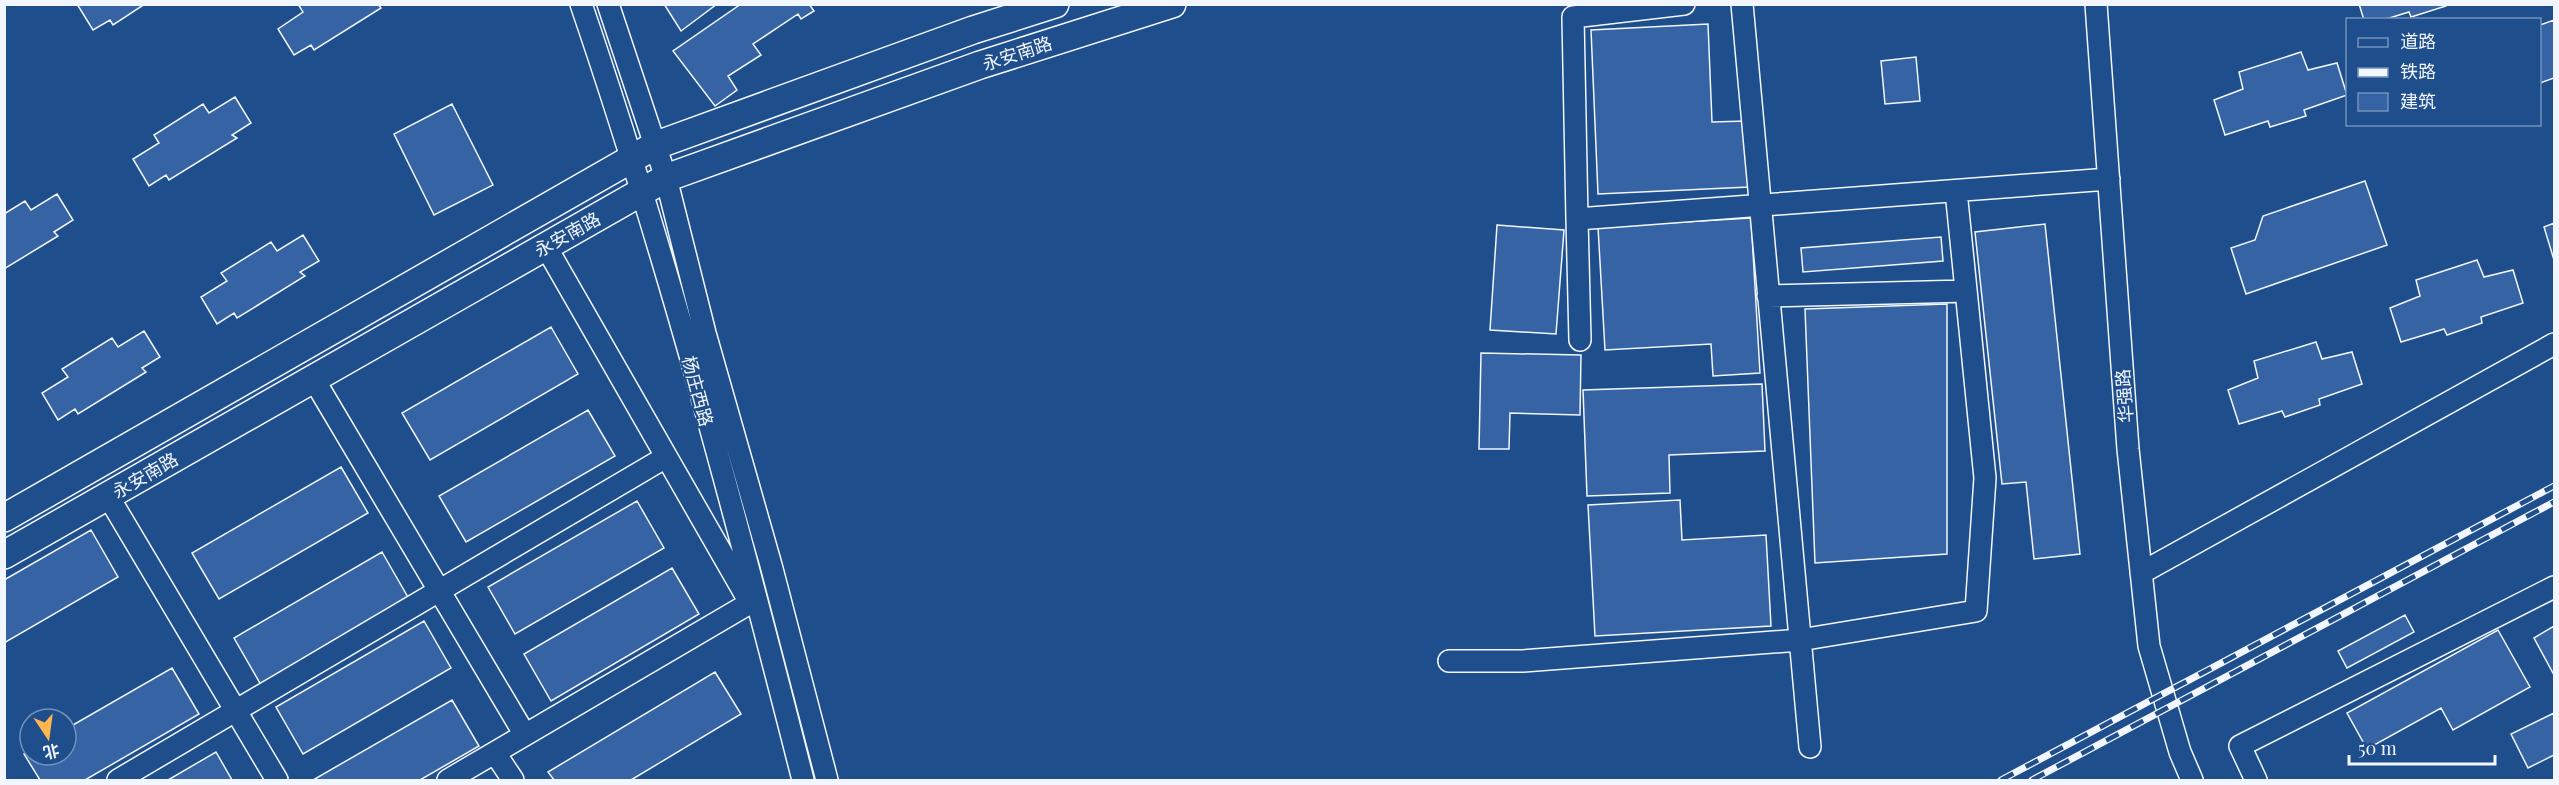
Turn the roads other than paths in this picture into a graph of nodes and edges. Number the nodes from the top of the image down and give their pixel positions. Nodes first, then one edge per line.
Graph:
1 (581, 4) edge
2 (608, 4) edge
3 (1055, 4) edge
4 (1172, 4) edge
5 (1684, 4) edge
6 (1742, 4) edge
7 (2096, 4) edge
8 (643, 152) junction
9 (666, 178) junction
10 (2109, 179) junction
11 (643, 191) junction
12 (1956, 191) junction
13 (1760, 207) junction
14 (1577, 219) junction
15 (545, 245) junction
16 (1966, 291) junction
17 (1768, 296) junction
18 (1580, 340) dead end
19 (2554, 344) edge
20 (313, 378) junction
21 (666, 457) junction
22 (108, 496) junction
23 (4, 518) edge
24 (4, 555) edge
25 (2142, 573) junction
26 (2554, 587) edge
27 (439, 591) junction
28 (756, 611) junction
29 (1800, 640) junction
30 (1449, 661) dead end
31 (236, 711) junction
32 (525, 735) junction
33 (1810, 747) dead end
34 (495, 753) junction
35 (2187, 778) edge
36 (118, 780) edge
37 (277, 780) edge
38 (448, 780) edge
39 (513, 780) edge
40 (803, 780) edge
41 (827, 780) edge
42 (2256, 780) edge

1 - 8 street, 杨庄西路
2 - 8 street, 杨庄西路
3 - 8 main road, 永安南路
4 - 9 main road, 永安南路
5 - 14 street
6 - 13 street
7 - 10 street, 华强路
8 - 9 street, 杨庄西路
8 - 11 street, 杨庄西路
8 - 23 main road, 永安南路
9 - 11 main road, 永安南路
9 - 41 street, 杨庄西路
10 - 12 street
10 - 25 street, 华强路
11 - 15 main road, 永安南路
11 - 28 street, 杨庄西路
12 - 13 street
12 - 16 street
13 - 14 street
13 - 17 street
14 - 18 street
15 - 20 main road, 永安南路
15 - 21 street
16 - 17 street
16 - 29 street
17 - 29 street
19 - 25 street
20 - 22 main road, 永安南路
20 - 27 street
21 - 27 street
21 - 28 street
22 - 24 main road, 永安南路
22 - 31 street
25 - 35 street, 华强路
26 - 42 street
27 - 31 street
27 - 32 street
28 - 32 street
28 - 40 street, 杨庄西路
29 - 30 street
29 - 33 street
31 - 36 street
31 - 37 street
32 - 34 street
34 - 38 street
34 - 39 street

